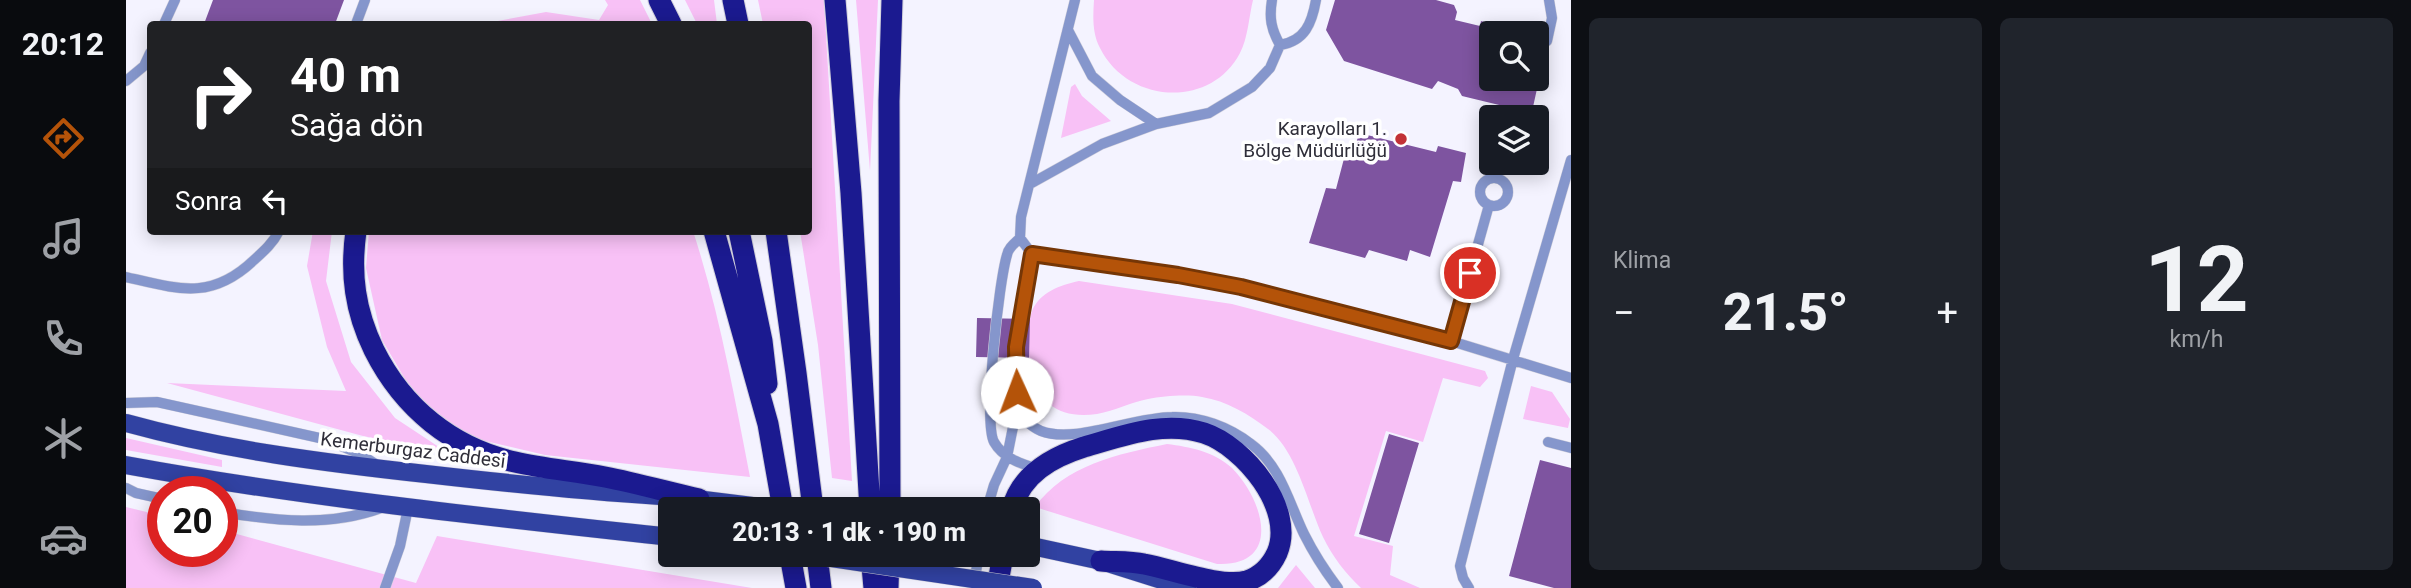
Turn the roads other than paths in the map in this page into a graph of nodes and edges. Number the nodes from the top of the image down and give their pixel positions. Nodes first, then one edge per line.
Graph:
1 (175, 0) edge
2 (365, 0) edge
3 (659, 0) edge
4 (733, 0) edge
5 (835, 0) edge
6 (892, 0) edge
7 (1076, 0) edge
8 (1272, 0) edge
9 (1316, 0) edge
10 (1549, 0) edge
11 (165, 21) edge
12 (357, 21) edge
13 (670, 21) edge
14 (737, 21) edge
15 (1068, 30) junction
16 (1549, 35) edge
17 (1280, 45) junction
18 (147, 60) edge
19 (126, 80) edge
20 (1156, 124) junction
21 (1571, 160) edge
22 (1030, 184) junction
23 (1489, 205) dead end
24 (277, 235) edge
25 (356, 235) edge
26 (715, 235) edge
27 (739, 235) edge
28 (776, 235) edge
29 (1020, 238) junction
30 (1032, 254) junction
31 (126, 277) edge
32 (1451, 341) junction
33 (1513, 359) junction
34 (1571, 378) edge
35 (126, 403) edge
36 (1016, 411) junction
37 (126, 423) edge
38 (768, 424) junction
39 (1548, 442) dead end
40 (1571, 448) edge
41 (1007, 457) junction
42 (126, 465) edge
43 (1038, 469) junction
44 (384, 470) junction
45 (126, 488) edge
46 (147, 495) edge
47 (669, 497) edge
48 (691, 497) edge
49 (778, 497) edge
50 (812, 497) edge
51 (869, 497) edge
52 (890, 497) edge
53 (991, 497) edge
54 (1016, 497) edge
55 (386, 505) junction
56 (408, 508) junction
57 (238, 514) edge
58 (658, 536) edge
59 (1040, 548) edge
60 (1101, 561) junction
61 (792, 567) edge
62 (818, 567) edge
63 (872, 567) edge
64 (889, 567) edge
65 (892, 567) edge
66 (977, 567) edge
67 (1000, 567) edge
68 (385, 588) edge
69 (796, 588) edge
70 (821, 588) edge
71 (874, 588) edge
72 (888, 588) edge
73 (973, 588) edge
74 (996, 588) edge
75 (1033, 588) edge
76 (1187, 588) edge
77 (1338, 588) edge
78 (1469, 588) edge

1 - 11 lane
2 - 12 lane
3 - 13 highway
4 - 14 highway
5 - 51 highway
6 - 52 highway
7 - 15 lane
8 - 17 lane
9 - 17 lane
10 - 16 lane
15 - 20 lane
15 - 22 lane
17 - 20 lane
18 - 19 lane
20 - 22 lane
21 - 33 lane
22 - 29 lane
23 - 32 lane
24 - 31 lane
25 - 48 highway
26 - 38 highway
27 - 38 highway
28 - 50 highway
29 - 30 lane
29 - 41 lane
30 - 32 lane
30 - 36 lane
32 - 33 lane
33 - 34 lane
33 - 78 lane
35 - 44 lane
36 - 41 lane
36 - 77 lane
37 - 44 main road, Kemerburgaz Caddesi
38 - 49 highway
39 - 40 lane
41 - 43 lane
41 - 53 lane
42 - 55 main road
43 - 54 highway
43 - 60 highway
44 - 47 main road, Kemerburgaz Caddesi
45 - 46 lane
55 - 56 main road
55 - 57 lane
56 - 58 main road
56 - 68 lane
59 - 60 main road
60 - 76 main road
61 - 69 highway
62 - 70 highway
63 - 71 highway
64 - 72 highway
65 - 75 main road, bridge
66 - 73 lane
67 - 74 highway

